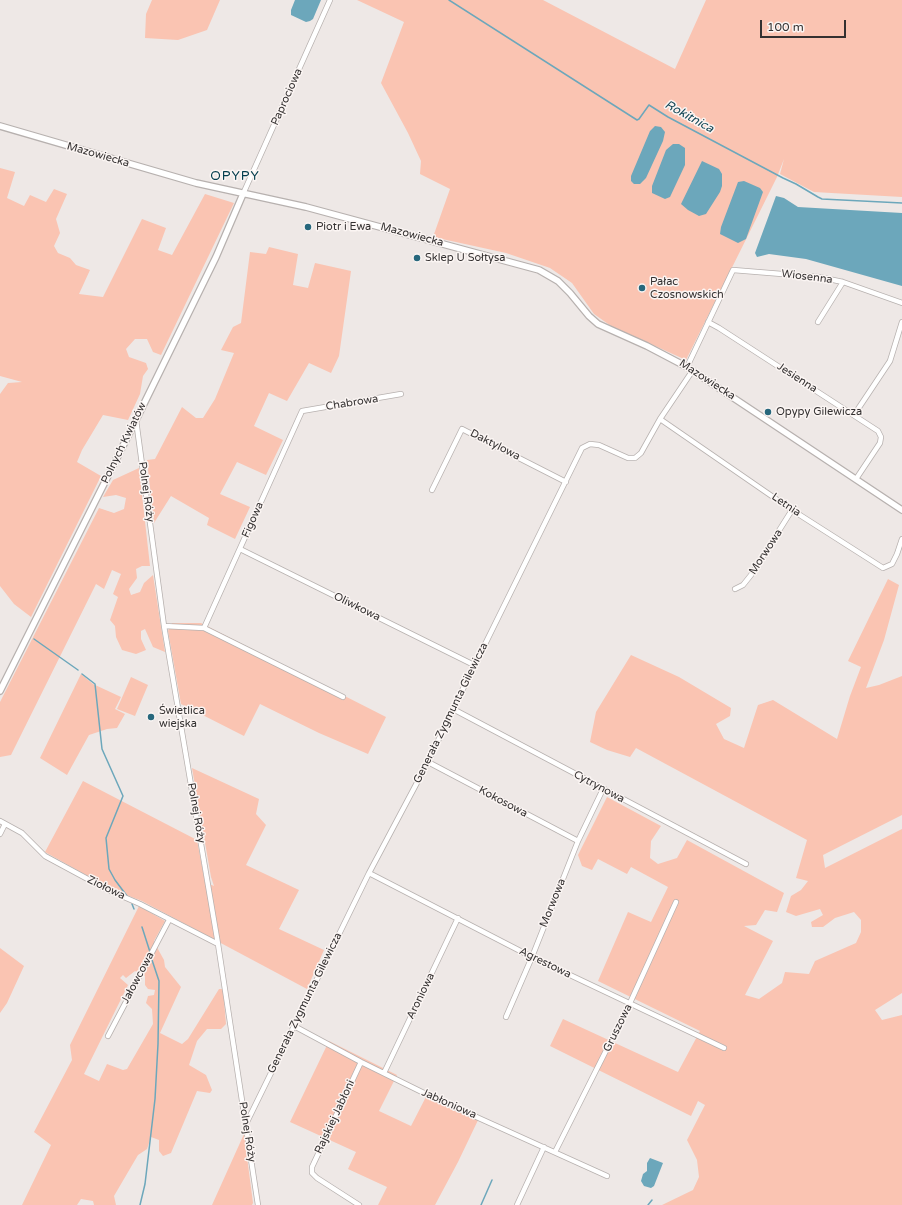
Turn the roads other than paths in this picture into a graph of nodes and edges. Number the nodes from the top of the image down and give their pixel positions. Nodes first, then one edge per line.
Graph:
1 (330, 0) edge
2 (0, 126) edge
3 (243, 194) junction
4 (843, 282) junction
5 (902, 303) edge
6 (708, 322) junction
7 (818, 322) dead end
8 (902, 322) edge
9 (687, 367) junction
10 (693, 370) junction
11 (401, 394) dead end
12 (302, 411) joint
13 (854, 415) junction
14 (660, 419) junction
15 (136, 420) junction
16 (856, 478) junction
17 (566, 482) junction
18 (432, 490) dead end
19 (792, 510) junction
20 (902, 510) edge
21 (902, 539) edge
22 (240, 548) junction
23 (735, 590) dead end
24 (164, 626) junction
25 (204, 628) junction
26 (474, 665) junction
27 (0, 691) edge
28 (343, 697) dead end
29 (452, 709) junction
30 (428, 762) junction
31 (603, 789) junction
32 (2, 822) edge
33 (0, 834) edge
34 (578, 841) junction
35 (746, 864) dead end
36 (369, 873) junction
37 (676, 902) dead end
38 (458, 918) junction
39 (169, 920) junction
40 (218, 944) junction
41 (532, 957) junction
42 (630, 1003) junction
43 (506, 1017) dead end
44 (294, 1026) junction
45 (108, 1036) dead end
46 (724, 1048) dead end
47 (361, 1062) junction
48 (384, 1073) junction
49 (246, 1124) junction
50 (544, 1147) junction
51 (555, 1152) junction
52 (607, 1176) dead end
53 (258, 1205) edge
54 (359, 1205) edge
55 (517, 1205) edge

1 - 3 street, Paprociowa
2 - 3 street, Mazowiecka
3 - 9 street, Mazowiecka
3 - 15 street, Polnych Kwiatów
4 - 5 street, Wiosenna
4 - 6 street, Wiosenna
4 - 7 street
6 - 9 street
6 - 13 street, Jesienna
8 - 13 street
9 - 10 street, Mazowiecka
10 - 14 street, Generała Zygmunta Gilewicza
10 - 16 street, Mazowiecka
11 - 12 street, Chabrowa
12 - 22 street, Figowa
13 - 16 street, Jesienna
14 - 17 street, Generała Zygmunta Gilewicza
14 - 19 street, Letnia
15 - 24 street, Polnej Róży
15 - 27 street, Polnych Kwiatów
16 - 20 street, Mazowiecka
17 - 18 street, Daktylowa
17 - 26 street, Generała Zygmunta Gilewicza
19 - 21 street, Letnia
19 - 23 street, Morwowa
22 - 25 street, Figowa
22 - 26 street, Oliwkowa
24 - 25 street
24 - 40 street, Polnej Róży
25 - 28 street
26 - 29 street, Generała Zygmunta Gilewicza
29 - 30 street, Generała Zygmunta Gilewicza
29 - 31 street, Cytrynowa
30 - 34 street, Kokosowa
30 - 36 street, Generała Zygmunta Gilewicza
31 - 34 street, Morwowa
31 - 35 street, Cytrynowa
32 - 33 street
32 - 39 street, Ziołowa
34 - 41 street, Morwowa
36 - 38 street, Agrestowa
36 - 44 street, Generała Zygmunta Gilewicza
37 - 42 street, Gruszowa
38 - 41 street, Agrestowa
38 - 48 street, Aroniowa
39 - 40 street, Ziołowa
39 - 45 street, Jałowcowa
40 - 49 street, Polnej Róży
41 - 42 street, Agrestowa
41 - 43 street, Morwowa
42 - 46 street, Agrestowa
42 - 51 street, Gruszowa
44 - 47 street, Jabłoniowa
44 - 49 street, Generała Zygmunta Gilewicza
47 - 48 street, Jabłoniowa
47 - 54 street, Rajskiej Jabłoni
48 - 50 street, Jabłoniowa
49 - 53 street, Polnej Róży
50 - 51 street, Jabłoniowa
50 - 55 street
51 - 52 street, Jabłoniowa

